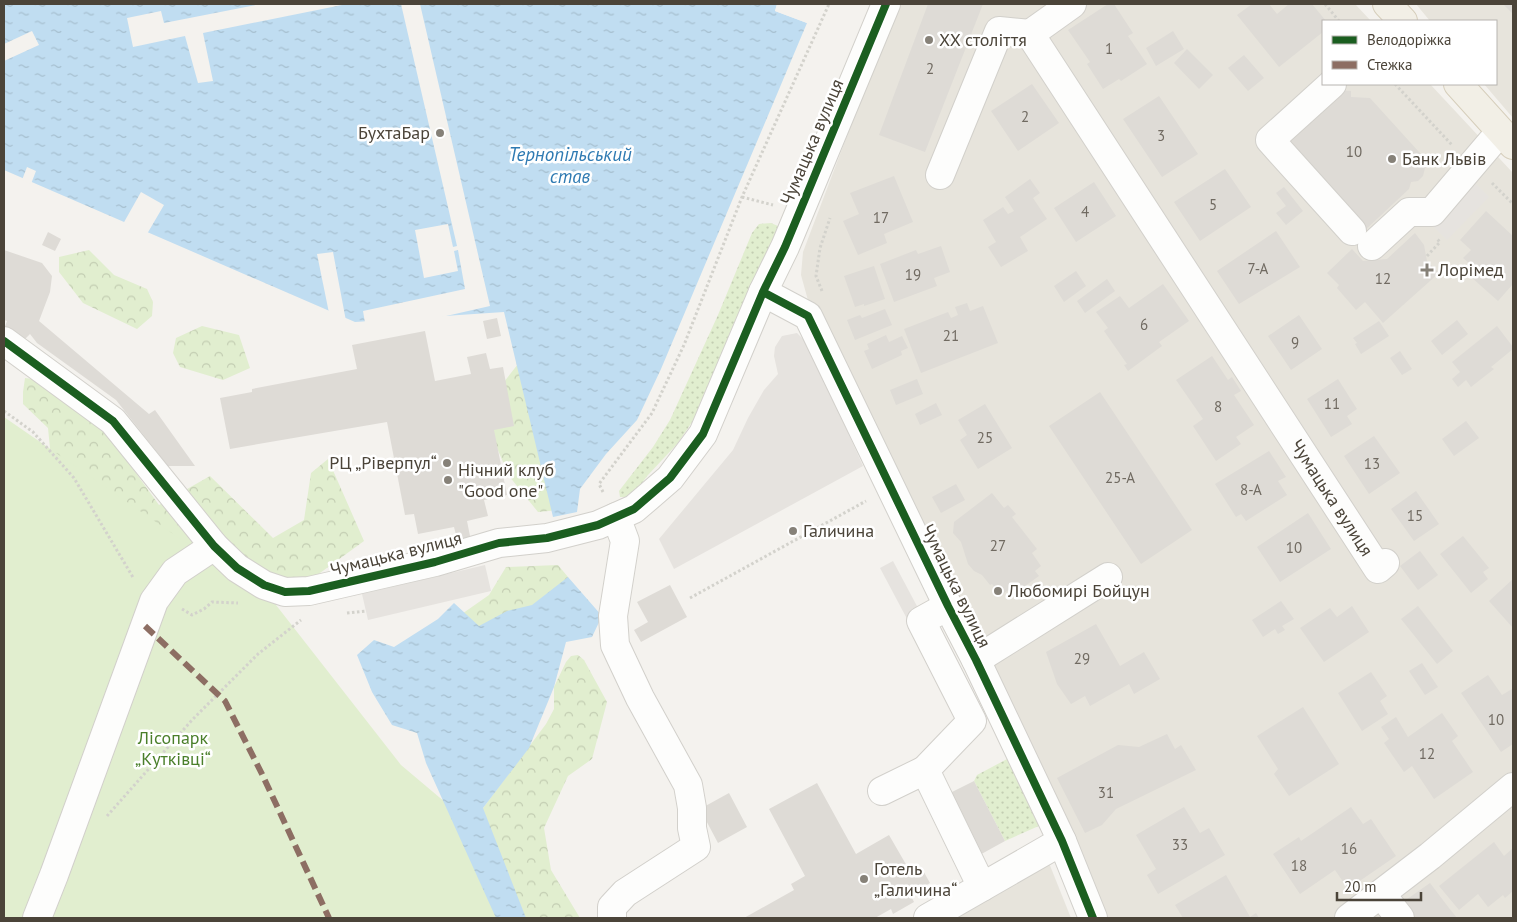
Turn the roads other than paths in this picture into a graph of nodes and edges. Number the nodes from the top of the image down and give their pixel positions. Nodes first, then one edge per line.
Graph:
1 (886, 4) edge
2 (1072, 4) edge
3 (1030, 34) junction
4 (1331, 85) edge
5 (1459, 85) edge
6 (1507, 139) edge
7 (940, 175) dead end
8 (763, 292) junction
9 (4, 341) edge
10 (607, 521) junction
11 (214, 546) junction
12 (1385, 563) dead end
13 (1108, 577) dead end
14 (948, 606) junction
15 (976, 660) junction
16 (925, 770) junction
17 (1513, 787) edge
18 (882, 791) dead end
19 (1062, 841) junction
20 (982, 887) junction
21 (1381, 894) junction
22 (37, 918) edge
23 (612, 918) edge
24 (928, 918) edge
25 (1093, 918) edge
26 (1349, 918) edge
27 (1400, 918) edge

1 - 8 street, Чумацька вулиця
2 - 3 street
3 - 7 street
3 - 12 street, Чумацька вулиця
4 - 6 street
5 - 6 main road
8 - 10 street, Чумацька вулиця
8 - 14 street, Чумацька вулиця
9 - 11 street, Чумацька вулиця
10 - 11 street, Чумацька вулиця
10 - 23 street
11 - 22 street
13 - 15 street
14 - 15 street, Чумацька вулиця
14 - 16 street
15 - 19 street, Чумацька вулиця
16 - 18 street
16 - 20 street
17 - 21 street
19 - 20 street
19 - 25 street, Чумацька вулиця
20 - 24 street
21 - 26 street
21 - 27 street

